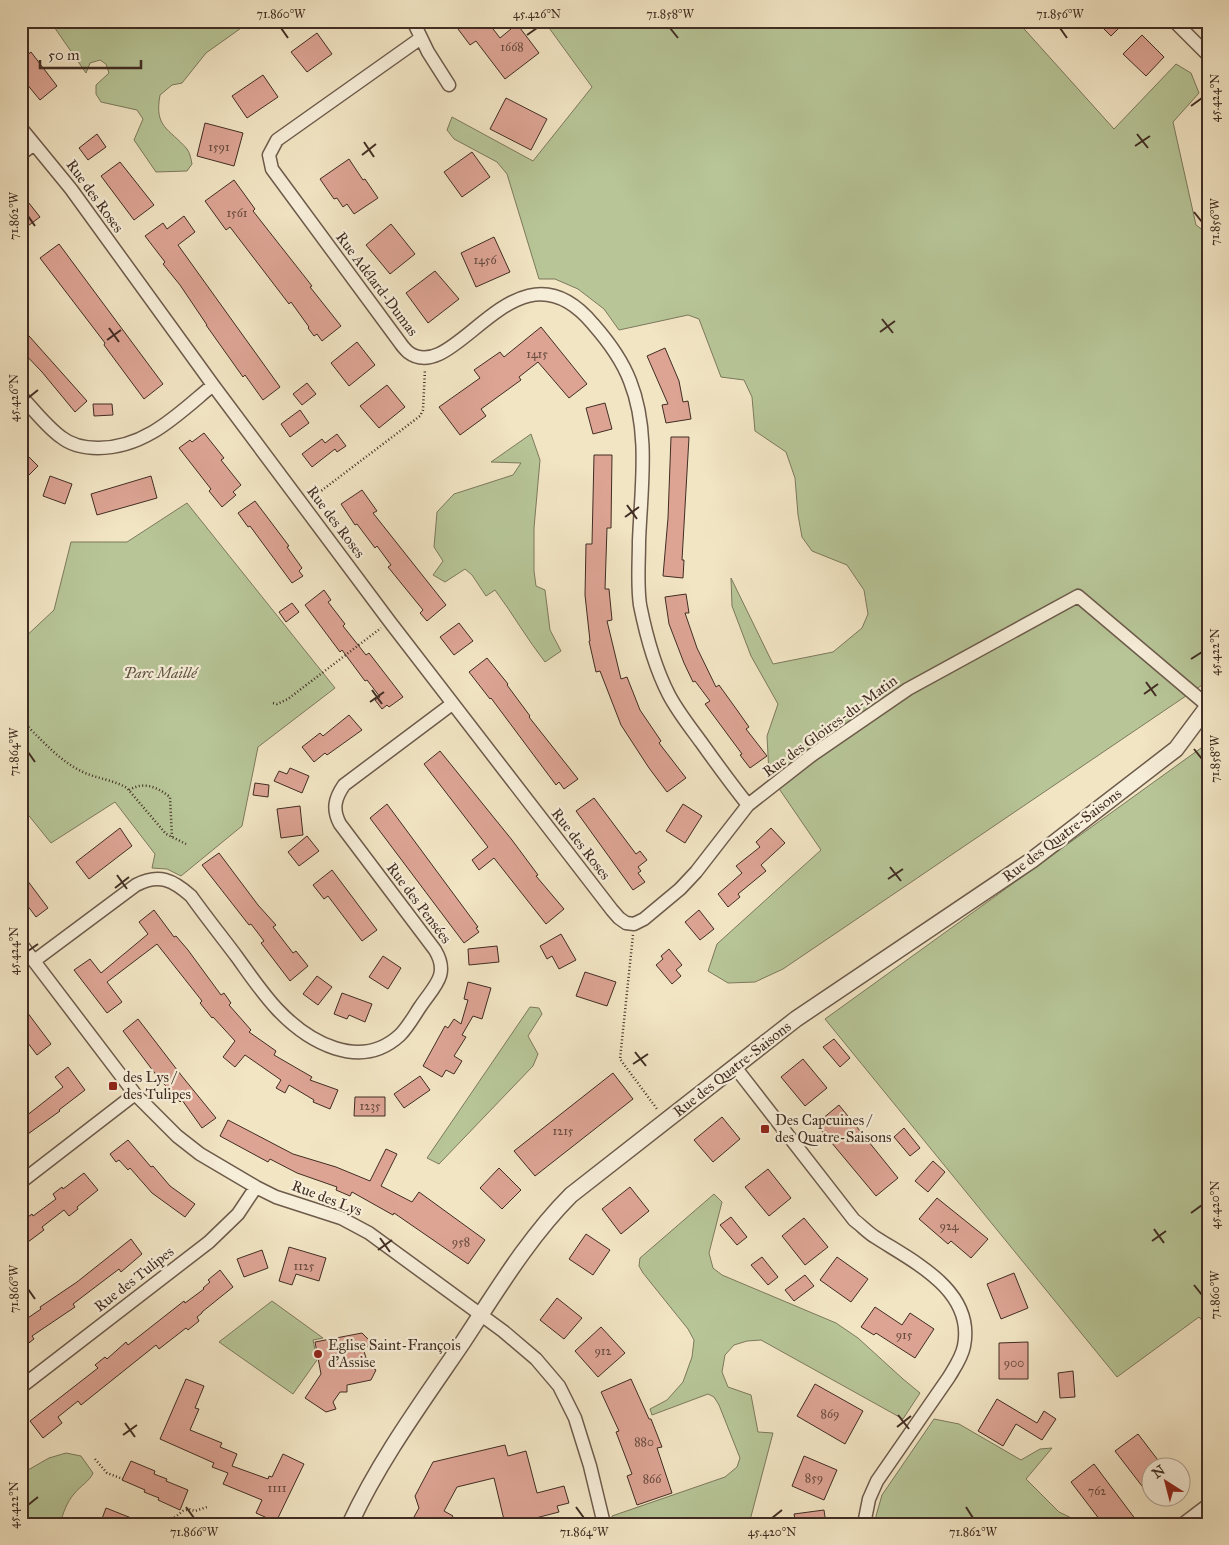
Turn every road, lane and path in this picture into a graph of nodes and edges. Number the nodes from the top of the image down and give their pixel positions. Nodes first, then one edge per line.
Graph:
1 (413, 21) edge
2 (1174, 21) edge
3 (421, 38) junction
4 (1208, 55) edge
5 (449, 85) dead end
6 (21, 128) edge
7 (34, 144) junction
8 (21, 154) edge
9 (426, 358) junction
10 (213, 385) junction
11 (21, 396) edge
12 (302, 505) junction
13 (390, 622) junction
14 (273, 703) dead end
15 (452, 704) junction
16 (1208, 706) edge
17 (21, 720) edge
18 (129, 790) junction
19 (748, 806) junction
20 (172, 837) junction
21 (186, 844) dead end
22 (634, 924) junction
23 (21, 944) edge
24 (34, 961) junction
25 (735, 1067) junction
26 (136, 1094) junction
27 (666, 1120) junction
28 (21, 1182) edge
29 (256, 1187) junction
30 (480, 1315) junction
31 (21, 1387) edge
32 (95, 1459) dead end
33 (123, 1479) dead end
34 (1208, 1505) edge
35 (206, 1507) dead end
36 (166, 1524) edge
37 (350, 1524) edge
38 (604, 1524) edge
39 (864, 1524) edge
40 (1183, 1524) edge

1 - 3 street
2 - 4 street
3 - 5 street
3 - 9 street, Rue Adélard-Dumas
6 - 7 street, Rue des Roses
7 - 8 street
7 - 10 street, Rue des Roses
9 - 12 path
9 - 19 street
10 - 11 street
10 - 12 street, Rue des Roses
12 - 13 street, Rue des Roses
13 - 14 path
13 - 15 street, Rue des Roses
15 - 22 street, Rue des Roses
15 - 24 street, Rue des Pensées
16 - 19 street, Rue des Gloires-du-Matin
16 - 25 street, Rue des Quatre-Saisons
17 - 18 path
18 - 20 path
18 - 20 path
19 - 22 street, Rue des Gloires-du-Matin
20 - 21 path
22 - 27 path
23 - 24 street, Rue des Lys
24 - 26 street, Rue des Lys
25 - 27 street, Rue des Quatre-Saisons
25 - 39 street
26 - 28 street
26 - 29 street, Rue des Lys
27 - 30 street, Rue des Quatre-Saisons
29 - 30 street, Rue des Lys
29 - 31 street, Rue des Tulipes
30 - 37 street, Rue des Quatre-Saisons
30 - 38 street, Rue des Lys
32 - 33 path
34 - 40 street
35 - 36 path

